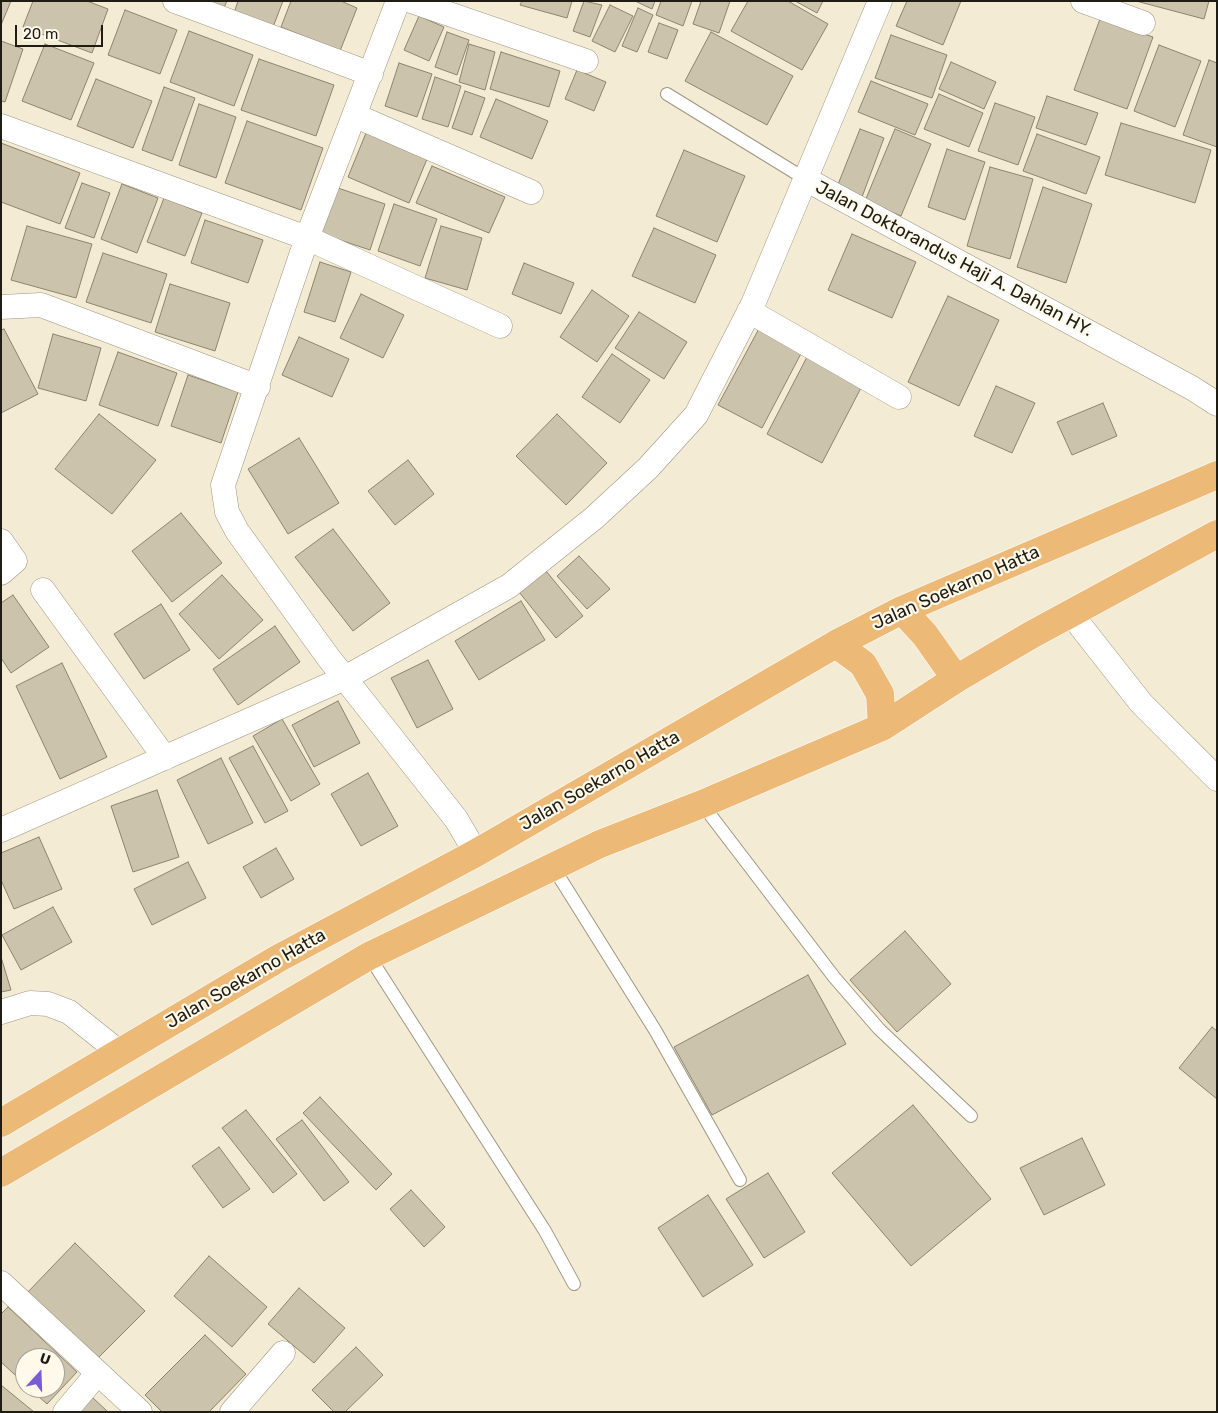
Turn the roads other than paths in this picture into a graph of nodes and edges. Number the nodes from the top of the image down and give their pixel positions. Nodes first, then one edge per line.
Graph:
1 (175, 1) edge
2 (398, 1) edge
3 (411, 1) edge
4 (880, 1) edge
5 (1084, 1) edge
6 (1143, 23) dead end
7 (586, 61) dead end
8 (371, 74) junction
9 (667, 94) dead end
10 (356, 116) junction
11 (1, 126) edge
12 (807, 180) junction
13 (531, 192) dead end
14 (307, 238) junction
15 (1, 307) edge
16 (749, 311) junction
17 (500, 326) dead end
18 (258, 387) junction
19 (899, 398) dead end
20 (1217, 404) edge
21 (1217, 475) edge
22 (1217, 534) edge
23 (1, 541) edge
24 (1, 573) edge
25 (42, 590) dead end
26 (902, 610) junction
27 (1071, 614) junction
28 (836, 644) junction
29 (345, 678) junction
30 (956, 679) junction
31 (882, 727) junction
32 (165, 758) junction
33 (1217, 779) edge
34 (702, 804) junction
35 (1, 830) edge
36 (476, 853) junction
37 (553, 867) junction
38 (369, 956) junction
39 (1, 1012) edge
40 (119, 1052) junction
41 (971, 1116) dead end
42 (1, 1123) edge
43 (1, 1173) edge
44 (740, 1180) dead end
45 (1, 1283) edge
46 (574, 1284) dead end
47 (283, 1353) dead end
48 (97, 1374) junction
49 (64, 1412) edge
50 (140, 1412) edge
51 (232, 1412) edge

1 - 8 street
2 - 8 street
3 - 7 street
4 - 12 street, Jalan Doktorandus Haji A. Dahlan HY.
5 - 6 street
8 - 10 street
9 - 12 lane
10 - 13 street
10 - 14 street
11 - 14 street
12 - 16 street
12 - 20 street, Jalan Doktorandus Haji A. Dahlan HY.
14 - 17 street
14 - 18 street
15 - 18 street
16 - 19 street
16 - 29 street
18 - 29 street
21 - 26 highway, Jalan Soekarno Hatta
22 - 27 highway
23 - 24 street
25 - 32 street
26 - 28 highway, Jalan Soekarno Hatta
26 - 30 highway
27 - 30 highway
27 - 33 street
28 - 31 highway
28 - 36 highway, Jalan Soekarno Hatta
29 - 32 street
29 - 36 street
30 - 31 highway
31 - 34 highway
32 - 35 street
34 - 37 highway
34 - 41 lane
36 - 40 highway, Jalan Soekarno Hatta
37 - 38 highway
37 - 44 lane
38 - 43 highway
38 - 46 lane
39 - 40 street
40 - 42 highway, Jalan Soekarno Hatta
45 - 48 street
47 - 51 street
48 - 49 street
48 - 50 street

